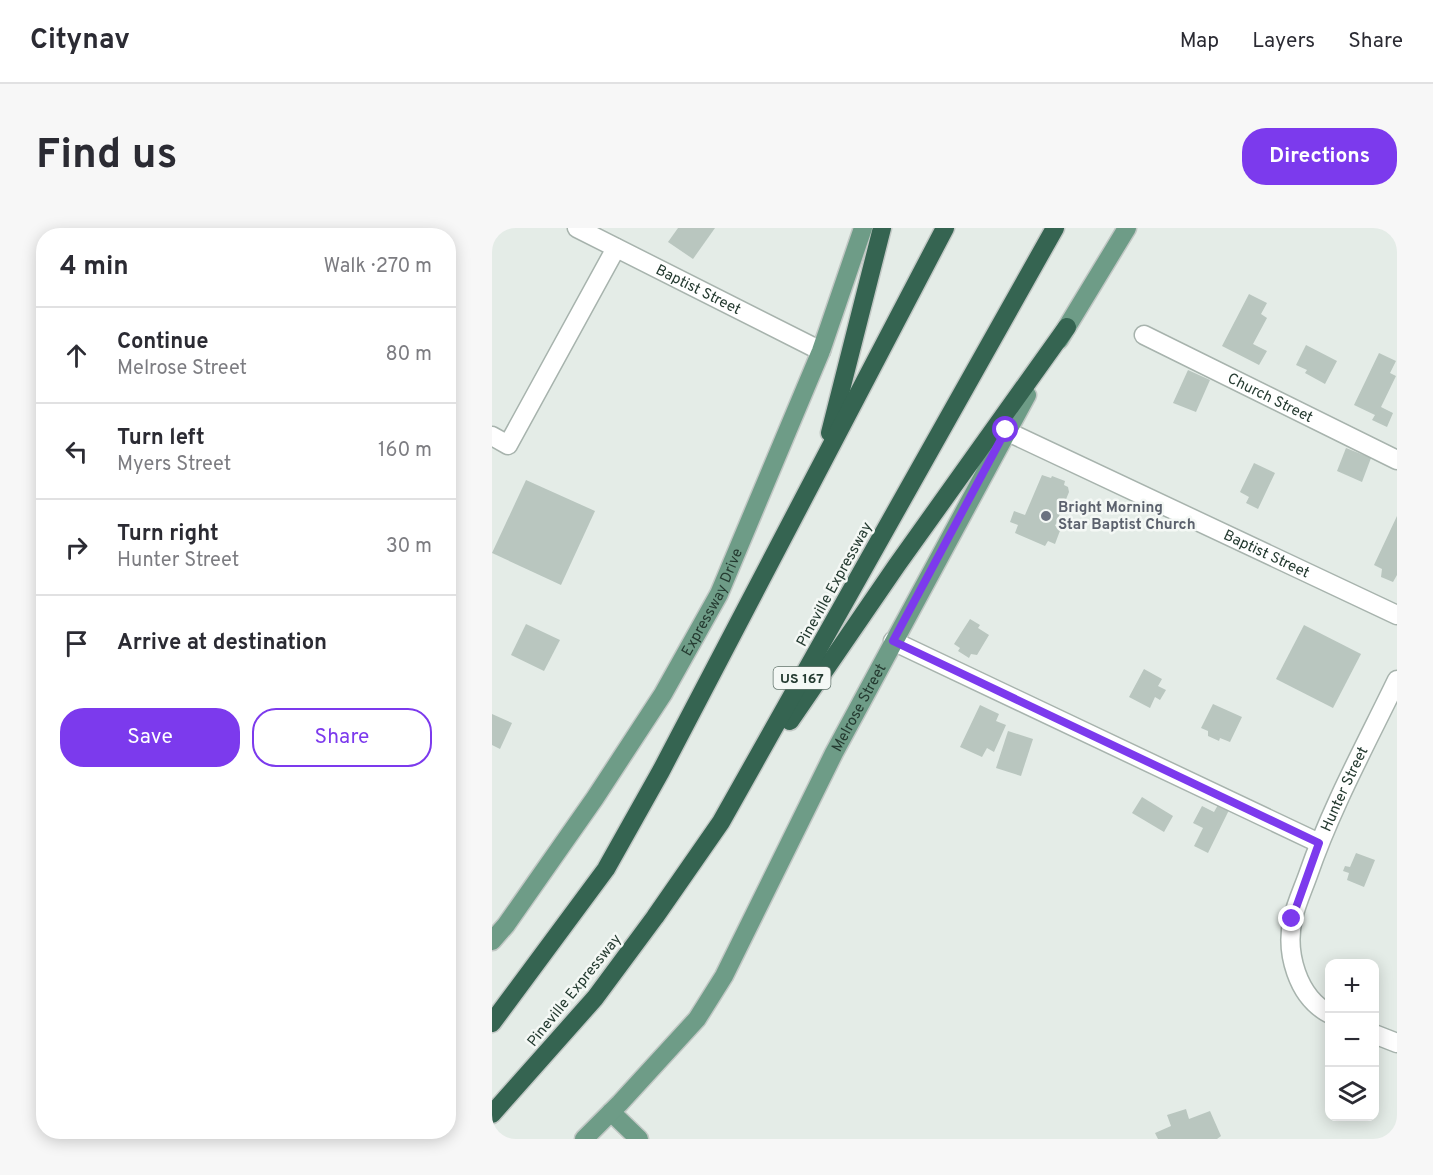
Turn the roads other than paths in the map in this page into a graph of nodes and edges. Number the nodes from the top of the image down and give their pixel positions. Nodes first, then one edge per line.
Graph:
1 (577, 228) edge
2 (863, 228) edge
3 (882, 228) edge
4 (945, 228) edge
5 (1055, 228) edge
6 (1126, 228) edge
7 (616, 248) junction
8 (1066, 327) junction
9 (1144, 335) dead end
10 (821, 351) junction
11 (1006, 430) junction
12 (492, 436) edge
13 (1397, 460) edge
14 (823, 462) junction
15 (1397, 615) edge
16 (893, 641) junction
17 (1397, 680) edge
18 (721, 822) junction
19 (1319, 843) junction
20 (492, 941) edge
21 (1327, 1013) edge
22 (492, 1023) edge
23 (1379, 1036) edge
24 (1397, 1043) edge
25 (611, 1112) junction
26 (492, 1114) edge
27 (584, 1139) edge
28 (639, 1139) edge

1 - 7 street, Baptist Street
2 - 10 main road, Expressway Drive
3 - 14 highway
4 - 14 highway
5 - 18 highway, Pineville Expressway / US 167
6 - 8 main road, Melrose Street
7 - 10 street, Baptist Street
7 - 12 street
8 - 11 main road, Melrose Street
8 - 18 highway
9 - 13 street, Church Street
10 - 20 main road, Expressway Drive
11 - 15 street, Baptist Street
11 - 16 main road, Melrose Street
14 - 22 highway
16 - 19 street
16 - 25 main road, Melrose Street
17 - 19 street, Hunter Street
18 - 26 highway, Pineville Expressway / US 167
19 - 21 street, Hunter Street
23 - 24 street
25 - 27 main road, Melrose Street
25 - 28 main road

